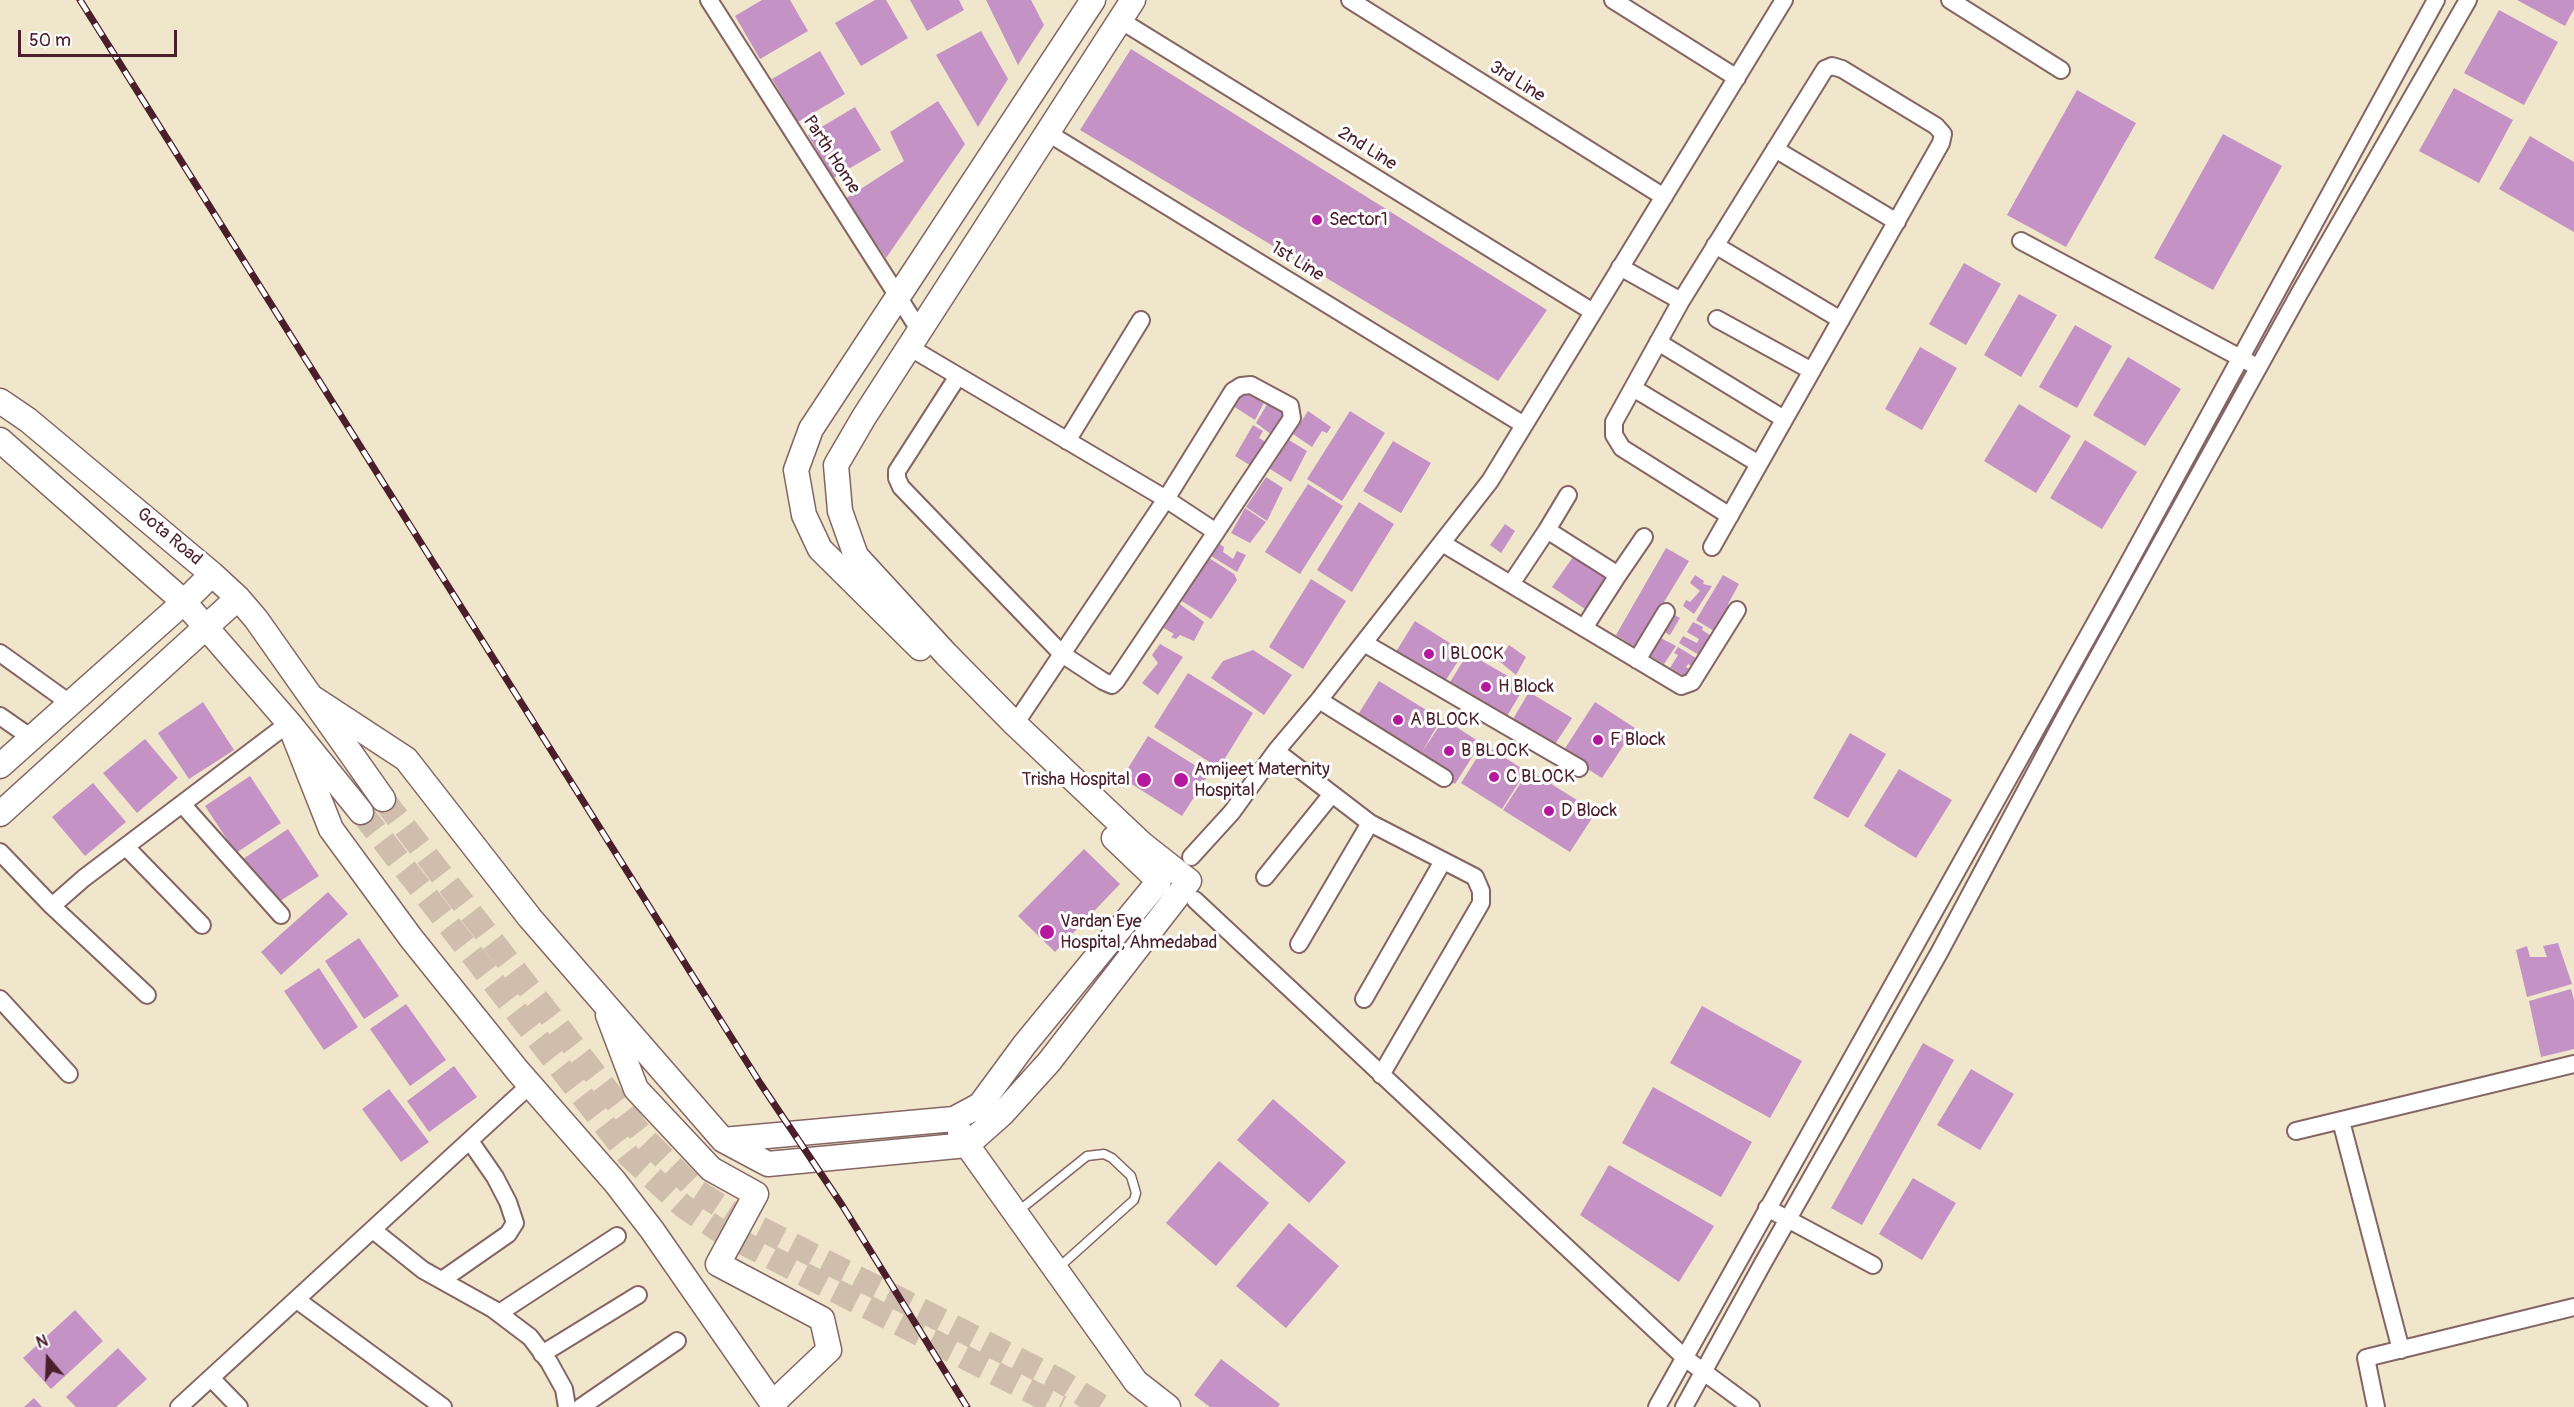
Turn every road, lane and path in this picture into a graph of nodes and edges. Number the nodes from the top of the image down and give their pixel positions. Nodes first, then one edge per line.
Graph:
1 (709, 0) edge
2 (1092, 0) edge
3 (1350, 0) edge
4 (1613, 0) edge
5 (1785, 0) edge
6 (1950, 0) edge
7 (2436, 0) edge
8 (2469, 0) edge
9 (1127, 10) edge
10 (2061, 70) dead end
11 (1737, 78) junction
12 (1048, 133) junction
13 (1775, 149) junction
14 (1664, 197) junction
15 (1897, 222) junction
16 (2021, 241) dead end
17 (1715, 245) junction
18 (1620, 267) junction
19 (898, 297) junction
20 (1681, 301) junction
21 (1593, 312) junction
22 (1717, 319) dead end
23 (1141, 320) dead end
24 (1841, 320) junction
25 (915, 339) junction
26 (1658, 342) junction
27 (2241, 358) junction
28 (2258, 368) junction
29 (1812, 371) junction
30 (958, 376) junction
31 (1633, 388) junction
32 (0, 401) edge
33 (1784, 419) junction
34 (1524, 425) junction
35 (0, 440) edge
36 (1067, 441) junction
37 (1759, 464) junction
38 (1568, 495) dead end
39 (1166, 499) junction
40 (1730, 516) junction
41 (2153, 520) junction
42 (2169, 528) junction
43 (1547, 530) junction
44 (1216, 532) junction
45 (1644, 537) dead end
46 (1442, 543) junction
47 (1712, 547) dead end
48 (213, 574) junction
49 (1618, 575) junction
50 (1511, 584) junction
51 (238, 598) junction
52 (184, 602) junction
53 (1737, 610) dead end
54 (1666, 612) dead end
55 (207, 628) junction
56 (1584, 628) junction
57 (1364, 643) junction
58 (0, 653) edge
59 (1062, 654) junction
60 (1637, 660) junction
61 (313, 698) junction
62 (1319, 700) junction
63 (71, 705) junction
64 (0, 716) edge
65 (289, 723) junction
66 (1015, 724) junction
67 (33, 739) junction
68 (1276, 751) junction
69 (0, 766) edge
70 (1579, 768) dead end
71 (1444, 778) dead end
72 (1332, 794) junction
73 (383, 799) tunnel mouth
74 (182, 804) junction
75 (361, 812) tunnel mouth
76 (0, 814) edge
77 (1370, 823) junction
78 (126, 847) junction
79 (0, 852) edge
80 (1443, 861) junction
81 (1265, 878) dead end
82 (1180, 881) junction
83 (52, 906) junction
84 (281, 915) dead end
85 (202, 925) dead end
86 (1299, 944) dead end
87 (147, 995) dead end
88 (0, 999) edge
89 (1364, 999) dead end
90 (603, 1000) junction
91 (2574, 1064) edge
92 (69, 1074) dead end
93 (1381, 1075) junction
94 (531, 1084) junction
95 (954, 1119) junction
96 (2341, 1120) junction
97 (2296, 1131) dead end
98 (723, 1140) junction
99 (470, 1141) junction
100 (967, 1145) junction
101 (1767, 1208) junction
102 (1016, 1213) junction
103 (1789, 1220) junction
104 (373, 1230) junction
105 (617, 1236) dead end
106 (1873, 1265) dead end
107 (1056, 1270) junction
108 (442, 1280) junction
109 (638, 1295) dead end
110 (297, 1300) junction
111 (2574, 1307) edge
112 (499, 1313) junction
113 (677, 1341) dead end
114 (2400, 1350) junction
115 (543, 1354) junction
116 (1685, 1358) junction
117 (1704, 1372) junction
118 (211, 1378) junction
119 (774, 1405) edge
120 (180, 1407) edge
121 (239, 1407) edge
122 (443, 1407) edge
123 (567, 1407) edge
124 (581, 1407) edge
125 (1168, 1407) edge
126 (1657, 1407) edge
127 (1684, 1407) edge
128 (1750, 1407) edge
129 (2376, 1407) edge

1 - 19 street, Parth Home
2 - 19 street
3 - 14 street, 3rd Line
4 - 11 street
5 - 11 street
6 - 10 street
7 - 27 street
8 - 28 street
9 - 12 street
9 - 21 street, 2nd Line
11 - 14 street
12 - 25 street
12 - 34 street, 1st Line
13 - 15 street
13 - 15 street
13 - 17 street
14 - 18 street
15 - 24 street
16 - 27 street
17 - 20 street
17 - 24 street
18 - 20 street
18 - 21 street
19 - 25 street, Parth Home
19 - 82 street
20 - 26 street
21 - 34 street
22 - 29 street
23 - 36 street
24 - 29 street
25 - 30 street
25 - 66 street
26 - 31 street
26 - 33 street
27 - 28 street
27 - 41 street
28 - 42 street
29 - 33 street
30 - 36 street
30 - 59 street
31 - 37 street
31 - 40 street
32 - 48 street, Gota Road
33 - 37 street
34 - 46 street
35 - 52 street, Gota Road
36 - 39 street
37 - 40 street
38 - 43 street
39 - 44 street
39 - 44 street
39 - 59 street
40 - 47 street
41 - 42 street
41 - 101 street
42 - 103 street
43 - 49 street
43 - 50 street
44 - 59 street
45 - 49 street
46 - 50 street
46 - 57 street
48 - 51 street, Gota Road
48 - 52 street
49 - 56 street
50 - 56 street
51 - 55 street
51 - 61 street, Gota Road
52 - 55 street, Gota Road
52 - 63 street
53 - 60 street
54 - 60 street
55 - 65 street, Gota Road
55 - 76 street
56 - 60 street
57 - 62 street
57 - 70 street
58 - 63 street
59 - 66 street
61 - 73 street, Gota Road
61 - 90 street
62 - 68 street
62 - 71 street
63 - 67 street
64 - 67 street
65 - 74 street
65 - 75 street, Gota Road
65 - 94 street
66 - 82 street
67 - 69 street
68 - 72 street
68 - 82 street
72 - 77 street
72 - 81 street
74 - 78 street
74 - 84 street
77 - 80 street
77 - 86 street
78 - 83 street
78 - 85 street
79 - 83 street
80 - 89 street
80 - 93 street
82 - 93 street
82 - 95 street
82 - 100 street
83 - 87 street
88 - 92 street
90 - 98 street
90 - 119 street
91 - 96 street
93 - 116 street
94 - 99 street
94 - 119 street
95 - 98 street
95 - 100 street
96 - 97 street
96 - 114 street
98 - 100 street
99 - 104 street
99 - 108 street
100 - 102 street
101 - 103 street
101 - 116 street
102 - 107 street
102 - 107 lane
103 - 106 street
103 - 117 street
104 - 108 street
104 - 110 street
105 - 112 street
107 - 125 street
108 - 112 street
109 - 115 street
110 - 118 street
110 - 122 street
111 - 114 street
112 - 115 street
113 - 124 street
114 - 129 street
115 - 123 street
116 - 117 street
116 - 126 street
117 - 127 street
117 - 128 street
118 - 120 street
118 - 121 street

